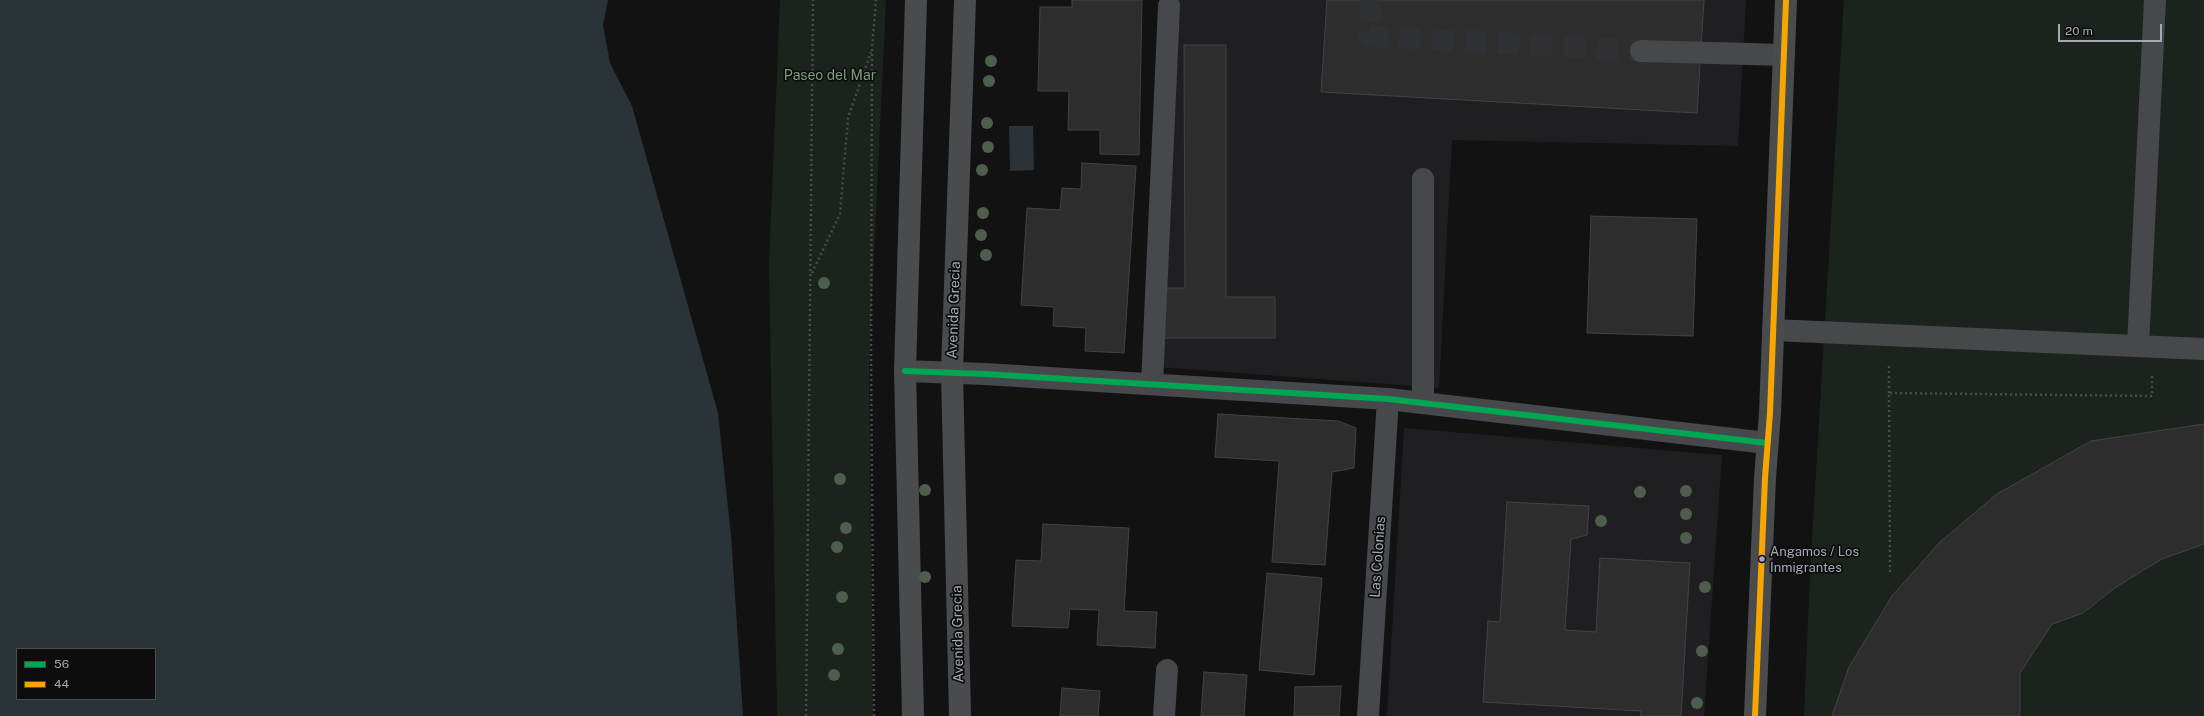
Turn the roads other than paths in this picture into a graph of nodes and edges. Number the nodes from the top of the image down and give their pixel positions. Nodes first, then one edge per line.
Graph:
1 (916, 0) edge
2 (965, 0) edge
3 (1786, 0) edge
4 (2155, 0) edge
5 (1169, 6) dead end
6 (1641, 51) tunnel mouth
7 (1784, 55) junction
8 (1423, 180) dead end
9 (1774, 330) junction
10 (2138, 346) junction
11 (2204, 349) edge
12 (905, 371) junction
13 (952, 372) junction
14 (1152, 384) junction
15 (1388, 399) junction
16 (1423, 403) junction
17 (1767, 443) junction
18 (1167, 670) dead end
19 (913, 716) edge
20 (960, 716) edge
21 (1164, 716) edge
22 (1368, 716) edge
23 (1755, 716) edge

1 - 12 main road
2 - 13 main road, Avenida Grecia
3 - 7 main road
4 - 10 street
5 - 14 street
6 - 7 street
7 - 9 main road
8 - 16 street
9 - 10 street
9 - 17 main road
10 - 11 street
12 - 13 street
12 - 19 main road
13 - 14 street
13 - 20 main road, Avenida Grecia
14 - 15 street
15 - 16 street
15 - 22 street, Las Colonias
16 - 17 street
17 - 23 main road
18 - 21 street

